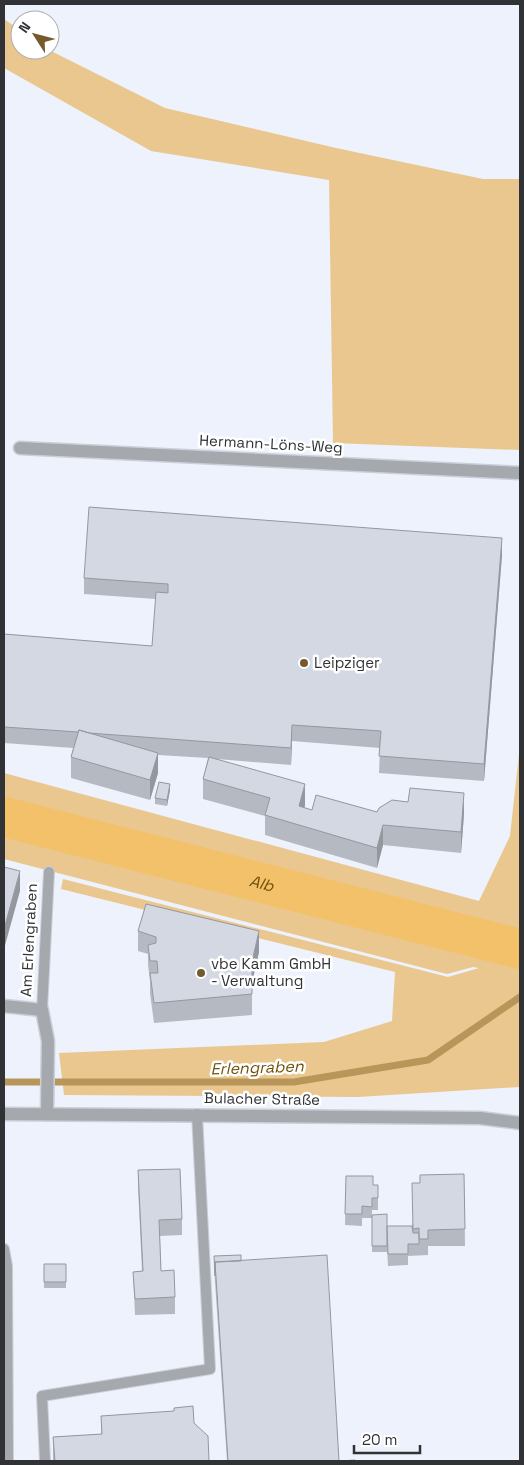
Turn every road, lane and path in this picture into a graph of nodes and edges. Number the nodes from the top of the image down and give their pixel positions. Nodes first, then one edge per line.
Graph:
1 (20, 448) dead end
2 (520, 474) edge
3 (49, 872) dead end
4 (4, 1006) edge
5 (42, 1010) junction
6 (4, 1114) edge
7 (47, 1114) junction
8 (197, 1114) junction
9 (520, 1123) edge
10 (4, 1249) edge
11 (8, 1461) edge
12 (45, 1461) edge

1 - 2 street, Hermann-Löns-Weg
3 - 5 lane, Am Erlengraben
4 - 5 street, Am Erlengraben
5 - 7 street, Am Erlengraben
6 - 7 street, Bulacher Straße
7 - 8 street, Bulacher Straße
8 - 9 street, Bulacher Straße
8 - 12 lane
10 - 11 lane

